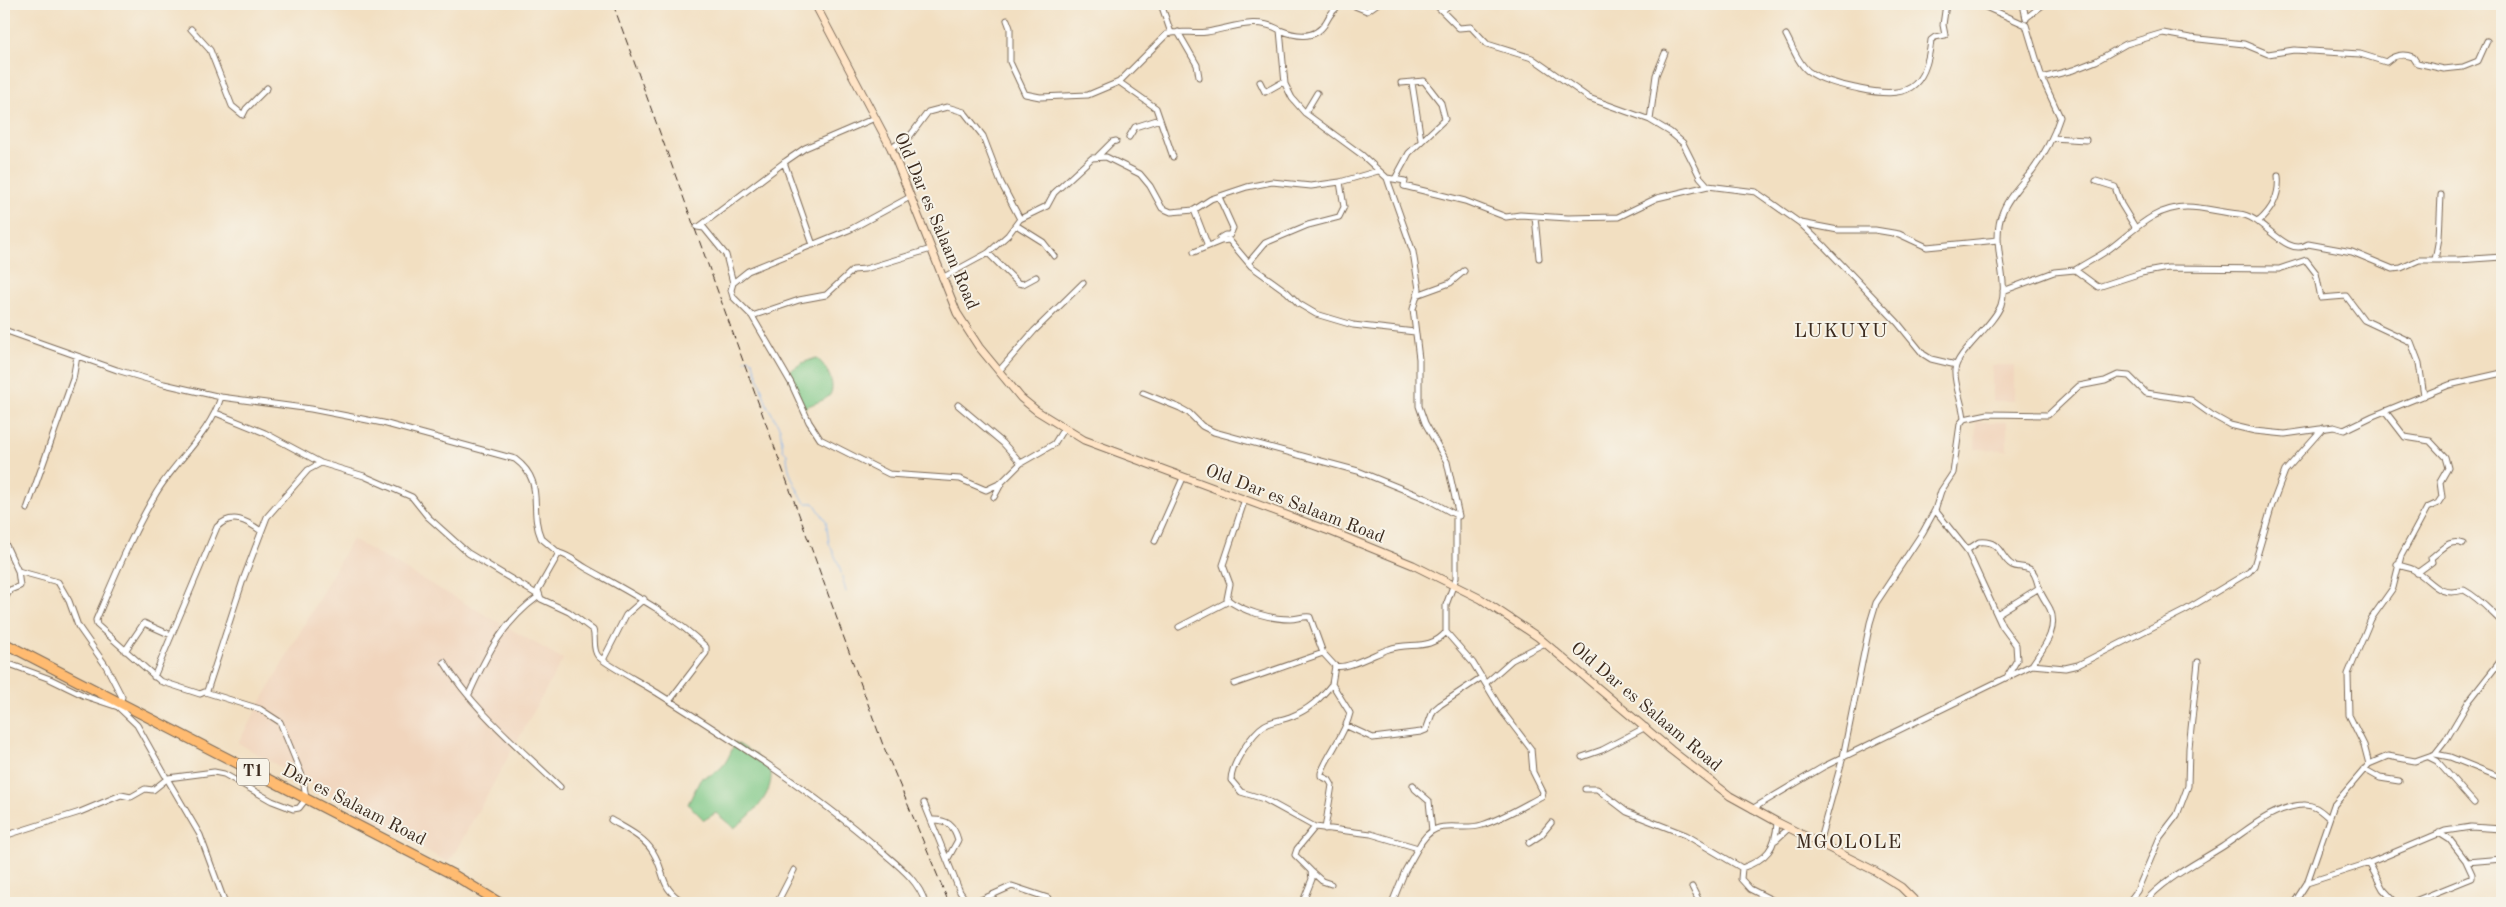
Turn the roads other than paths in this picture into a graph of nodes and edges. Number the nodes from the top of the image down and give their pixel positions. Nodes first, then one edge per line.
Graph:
1 (815, 4) edge
2 (1162, 4) edge
3 (1342, 4) edge
4 (1350, 4) edge
5 (1377, 4) edge
6 (1435, 4) edge
7 (1450, 4) edge
8 (1743, 4) edge
9 (1946, 4) edge
10 (1979, 4) edge
11 (2023, 4) edge
12 (2044, 4) edge
13 (1733, 5) edge
14 (1442, 11) junction
15 (2026, 18) junction
16 (1007, 20) dead end
17 (2026, 25) junction
18 (192, 28) dead end
19 (1280, 30) junction
20 (1178, 32) junction
21 (1171, 33) junction
22 (1786, 35) dead end
23 (2487, 41) dead end
24 (1664, 53) dead end
25 (1199, 78) dead end
26 (2042, 78) junction
27 (1120, 82) junction
28 (1260, 82) dead end
29 (1401, 83) dead end
30 (1412, 83) junction
31 (1284, 84) junction
32 (267, 88) dead end
33 (1317, 93) dead end
34 (1305, 113) junction
35 (875, 118) junction
36 (1160, 119) junction
37 (1650, 120) junction
38 (1130, 137) dead end
39 (2052, 138) junction
40 (1421, 140) junction
41 (2086, 140) dead end
42 (1116, 141) dead end
43 (891, 148) junction
44 (1098, 156) junction
45 (1173, 157) dead end
46 (784, 162) junction
47 (1378, 171) junction
48 (2278, 176) dead end
49 (1387, 178) junction
50 (1395, 179) junction
51 (2096, 180) dead end
52 (1340, 182) junction
53 (1708, 186) junction
54 (2441, 194) dead end
55 (910, 197) junction
56 (1219, 197) junction
57 (1194, 210) junction
58 (1536, 217) junction
59 (1020, 219) junction
60 (2258, 222) junction
61 (1800, 223) junction
62 (1016, 224) junction
63 (2135, 226) junction
64 (1220, 238) dead end
65 (1998, 240) junction
66 (813, 245) junction
67 (1208, 246) junction
68 (931, 248) junction
69 (1194, 252) dead end
70 (988, 253) junction
71 (1054, 256) dead end
72 (2502, 257) edge
73 (1539, 258) dead end
74 (2435, 260) junction
75 (1249, 262) junction
76 (2075, 270) junction
77 (1464, 271) dead end
78 (1036, 277) dead end
79 (942, 278) junction
80 (733, 283) junction
81 (1083, 283) dead end
82 (2003, 291) junction
83 (1417, 295) junction
84 (752, 316) junction
85 (4, 330) edge
86 (1415, 332) junction
87 (77, 356) junction
88 (1956, 365) junction
89 (999, 372) junction
90 (2502, 373) edge
91 (1143, 393) dead end
92 (2424, 396) junction
93 (221, 397) junction
94 (958, 405) dead end
95 (2385, 411) junction
96 (216, 413) junction
97 (1964, 419) junction
98 (1064, 428) junction
99 (2324, 428) junction
100 (1021, 463) junction
101 (321, 464) junction
102 (1183, 478) junction
103 (1001, 483) junction
104 (994, 497) dead end
105 (1245, 500) junction
106 (26, 509) dead end
107 (1935, 510) junction
108 (1456, 514) junction
109 (261, 531) junction
110 (4, 541) edge
111 (1155, 541) dead end
112 (2463, 544) dead end
113 (1968, 550) junction
114 (559, 553) junction
115 (2397, 564) junction
116 (18, 570) junction
117 (2417, 573) junction
118 (1453, 584) junction
119 (2039, 588) junction
120 (538, 596) junction
121 (644, 599) junction
122 (4, 600) edge
123 (1229, 601) junction
124 (1997, 614) junction
125 (2502, 622) edge
126 (1179, 628) dead end
127 (1446, 632) junction
128 (170, 635) junction
129 (1545, 642) junction
130 (4, 643) edge
131 (125, 651) junction
132 (1322, 653) junction
133 (2502, 659) edge
134 (603, 660) junction
135 (4, 662) edge
136 (444, 662) dead end
137 (2198, 662) dead end
138 (1335, 666) junction
139 (2032, 666) junction
140 (154, 677) junction
141 (1482, 677) junction
142 (2006, 678) junction
143 (1486, 683) junction
144 (1234, 684) dead end
145 (1332, 684) junction
146 (205, 692) junction
147 (468, 694) junction
148 (670, 700) junction
149 (119, 705) junction
150 (1347, 726) junction
151 (1646, 727) junction
152 (2432, 755) junction
153 (1843, 757) junction
154 (1582, 758) dead end
155 (2369, 764) junction
156 (2364, 769) junction
157 (165, 775) dead end
158 (2502, 778) edge
159 (2399, 781) dead end
160 (170, 782) dead end
161 (1413, 785) dead end
162 (560, 787) dead end
163 (1585, 789) dead end
164 (306, 799) junction
165 (924, 803) dead end
166 (2474, 803) dead end
167 (1752, 809) junction
168 (2329, 818) junction
169 (611, 820) dead end
170 (931, 820) junction
171 (1777, 822) junction
172 (1551, 823) dead end
173 (1315, 827) junction
174 (1789, 828) junction
175 (1325, 829) junction
176 (2502, 829) edge
177 (1432, 831) junction
178 (2439, 833) junction
179 (4, 836) edge
180 (1776, 840) junction
181 (1529, 843) dead end
182 (1819, 843) junction
183 (1418, 848) junction
184 (2502, 859) edge
185 (947, 860) junction
186 (2466, 861) junction
187 (2369, 863) junction
188 (1742, 868) junction
189 (794, 870) dead end
190 (1311, 871) junction
191 (2307, 883) junction
192 (1331, 884) dead end
193 (1692, 887) dead end
194 (1304, 900) dead end
195 (225, 903) edge
196 (500, 903) edge
197 (685, 903) edge
198 (777, 903) edge
199 (925, 903) edge
200 (968, 903) edge
201 (974, 903) edge
202 (1049, 903) edge
203 (1392, 903) edge
204 (1700, 903) edge
205 (1778, 903) edge
206 (1917, 903) edge
207 (2128, 903) edge
208 (2144, 903) edge
209 (2294, 903) edge
210 (2396, 903) edge
211 (2410, 903) edge

1 - 35 street, Old Dar es Salaam Road
2 - 21 street
3 - 19 street
4 - 5 street
6 - 14 street
7 - 14 street
8 - 13 street
9 - 22 street
10 - 17 street
11 - 15 street
12 - 15 street
14 - 37 street
15 - 17 street
16 - 27 street
17 - 26 street
18 - 32 street
19 - 20 street
19 - 31 street
20 - 21 street
20 - 25 street
21 - 27 street
23 - 26 street
24 - 37 street
26 - 39 street
27 - 36 street
28 - 31 street
29 - 30 street
30 - 40 street
30 - 40 street
31 - 34 street
33 - 34 street
34 - 47 street
35 - 43 street, Old Dar es Salaam Road
35 - 46 street
36 - 38 street
36 - 45 street
37 - 53 street
39 - 41 street
39 - 65 street
40 - 50 street
42 - 44 street
43 - 55 street, Old Dar es Salaam Road
43 - 59 street
44 - 57 street
44 - 59 street
46 - 66 street
46 - 80 street
47 - 49 street
47 - 52 street
48 - 60 street
49 - 50 street
49 - 83 street
50 - 58 street
51 - 63 street
52 - 56 street
52 - 75 street
53 - 58 street
53 - 61 street
54 - 74 street
55 - 66 street
55 - 68 street, Old Dar es Salaam Road
56 - 57 street
56 - 64 street
57 - 67 street
58 - 73 street
59 - 62 street
60 - 63 street
60 - 74 street
61 - 65 street
61 - 88 street
62 - 70 street
62 - 71 street
63 - 76 street
65 - 82 street
66 - 80 street
67 - 69 street
67 - 75 street
68 - 79 street, Old Dar es Salaam Road
68 - 84 street
70 - 78 street
70 - 79 street
72 - 74 street
75 - 86 street
76 - 82 street
76 - 92 street
77 - 83 street
79 - 89 street, Old Dar es Salaam Road
80 - 84 street
81 - 89 street
82 - 88 street
83 - 86 street
84 - 103 street
85 - 87 street
86 - 108 street
87 - 93 street
87 - 106 street
88 - 97 street
89 - 98 street, Old Dar es Salaam Road
90 - 92 street
91 - 108 street
92 - 95 street
93 - 96 street
93 - 114 street
94 - 100 street
95 - 99 street
95 - 115 street
96 - 101 street
96 - 131 street
97 - 99 street
97 - 107 street
98 - 100 street
98 - 102 street, Old Dar es Salaam Road
99 - 139 street
100 - 103 street
101 - 109 street
101 - 120 street
102 - 105 street, Old Dar es Salaam Road
102 - 111 street
103 - 104 street
105 - 118 street, Old Dar es Salaam Road
105 - 123 street
107 - 113 street
107 - 153 street
108 - 118 street
109 - 128 street
109 - 146 street
110 - 116 street
112 - 117 street
113 - 119 street
113 - 124 street
114 - 120 street
114 - 121 street
115 - 117 street
115 - 155 street
116 - 122 street
116 - 149 street
117 - 125 street
118 - 127 street
118 - 129 street, Old Dar es Salaam Road
119 - 124 street
119 - 139 street
120 - 134 street
120 - 147 street
121 - 134 street
121 - 148 street
123 - 126 street
123 - 132 street
124 - 142 street
127 - 138 street
127 - 141 street
128 - 131 street
128 - 140 street
129 - 143 street
129 - 151 street, Old Dar es Salaam Road
130 - 149 highway, Dar es Salaam Road / T1
131 - 140 street
132 - 138 street
132 - 144 street
133 - 152 street
134 - 148 street
135 - 149 street
136 - 147 street
137 - 207 street
138 - 145 street
139 - 142 street
140 - 146 street
141 - 143 street
141 - 150 street
142 - 153 street
143 - 177 street
145 - 150 street
145 - 173 street
146 - 164 street
147 - 162 street
148 - 199 street
149 - 157 street
149 - 164 highway, Dar es Salaam Road / T1
150 - 175 street
151 - 154 street
151 - 167 street, Old Dar es Salaam Road
152 - 155 street
152 - 158 street
152 - 166 street
153 - 167 street
153 - 182 street
155 - 156 street
156 - 159 street
156 - 168 street
160 - 195 street
161 - 177 street
163 - 188 street
164 - 179 street
164 - 196 highway, Dar es Salaam Road / T1
165 - 170 street
167 - 171 street, Old Dar es Salaam Road
168 - 191 street
168 - 208 street
169 - 197 street
170 - 185 street
170 - 185 street
171 - 174 street, Old Dar es Salaam Road
171 - 180 street
172 - 181 street
173 - 175 street
173 - 190 street
174 - 180 street
174 - 182 street, Old Dar es Salaam Road
175 - 183 street
176 - 178 street
177 - 183 street
178 - 186 street
178 - 187 street
180 - 188 street
182 - 206 street, Old Dar es Salaam Road
183 - 203 street
184 - 186 street
185 - 200 street
186 - 211 street
187 - 191 street
187 - 210 street
188 - 205 street
189 - 198 street
190 - 192 street
190 - 194 street
191 - 209 street
193 - 204 street
201 - 202 street

